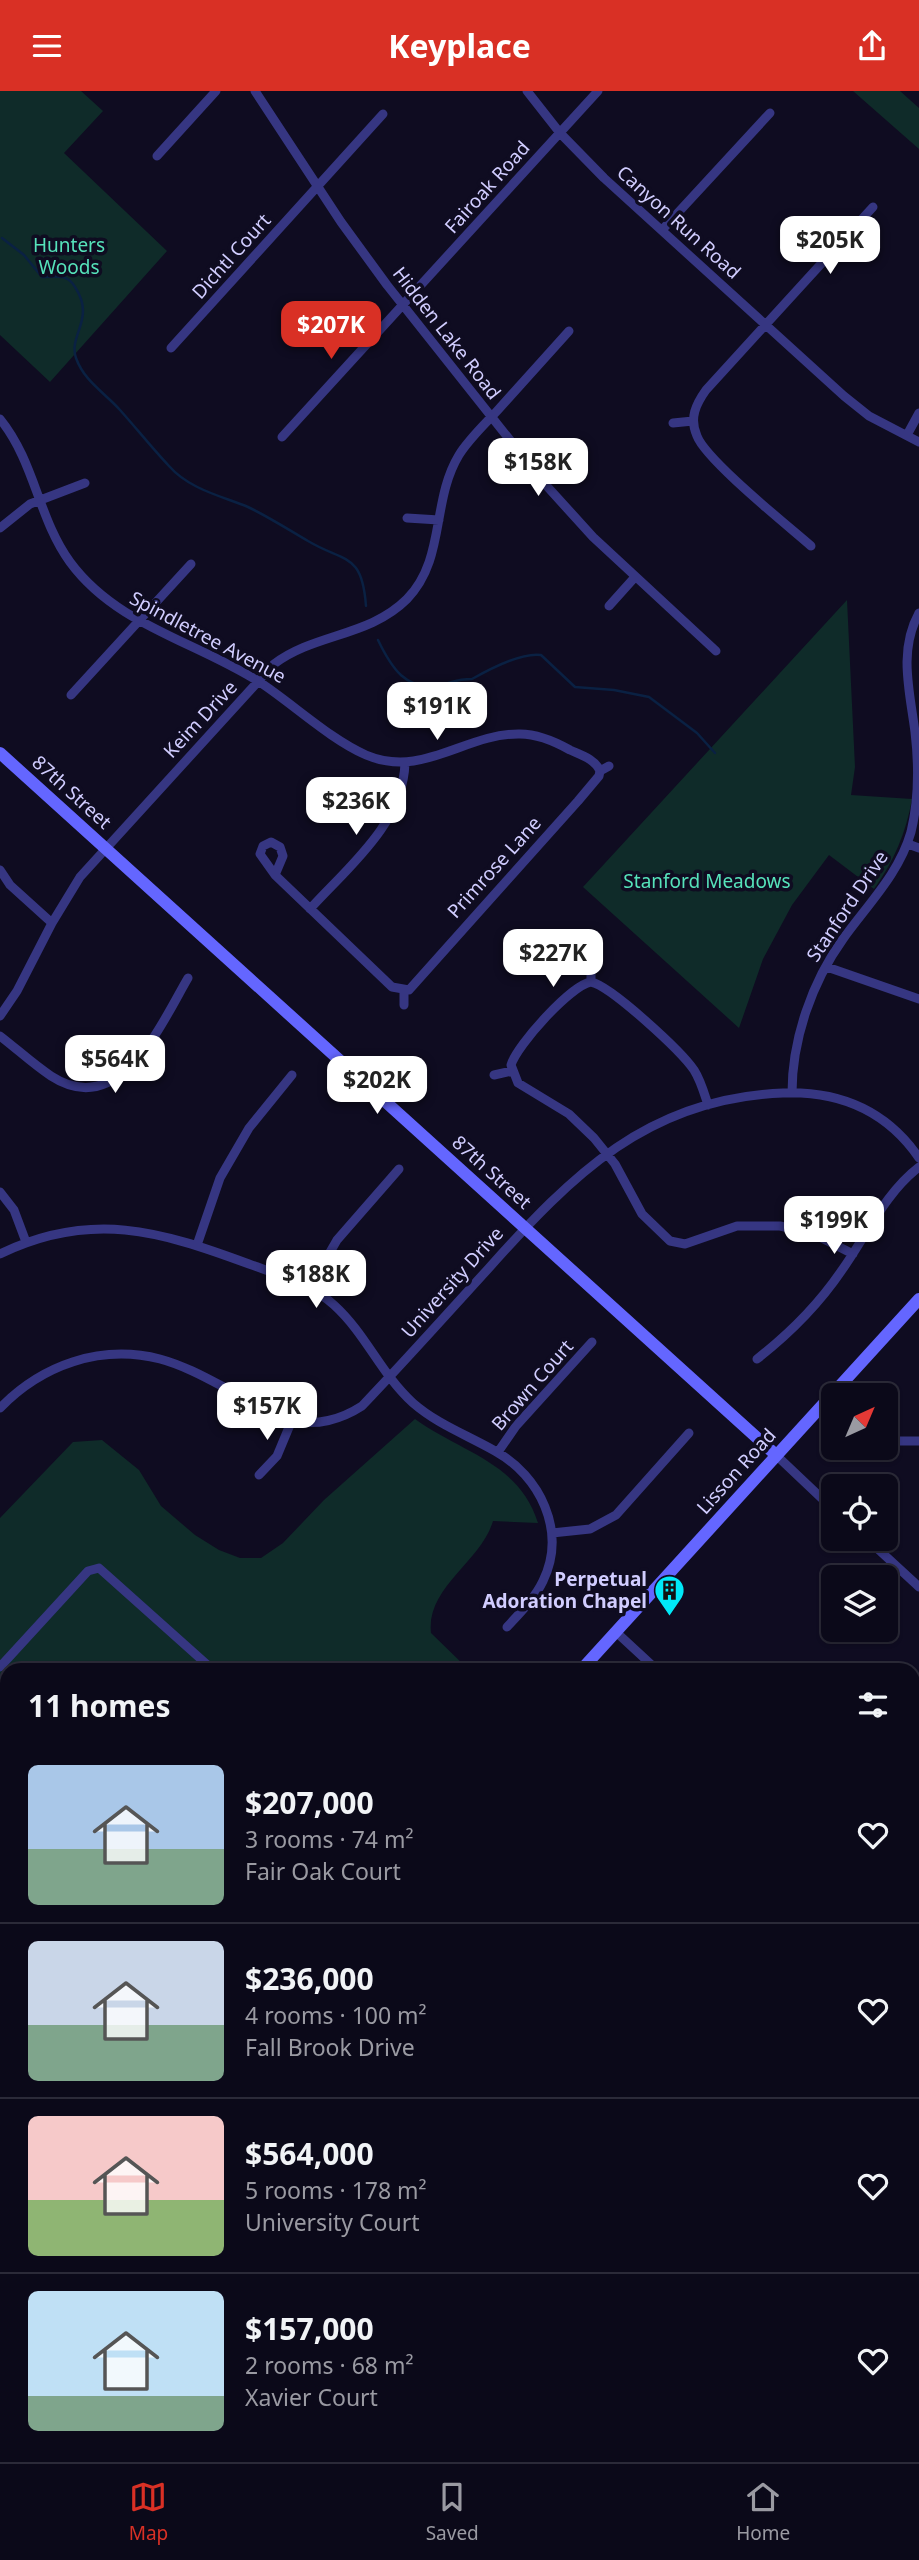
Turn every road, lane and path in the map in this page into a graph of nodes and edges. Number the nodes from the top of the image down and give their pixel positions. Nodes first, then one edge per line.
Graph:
1 (216, 91) edge
2 (255, 91) edge
3 (527, 91) edge
4 (598, 91) edge
5 (770, 113) dead end
6 (383, 114) dead end
7 (560, 133) junction
8 (157, 156) dead end
9 (317, 187) junction
10 (873, 207) dead end
11 (662, 230) junction
12 (402, 306) junction
13 (766, 325) junction
14 (569, 331) dead end
15 (171, 348) dead end
16 (919, 413) edge
17 (491, 417) junction
18 (0, 419) edge
19 (693, 421) junction
20 (674, 423) dead end
21 (906, 435) junction
22 (282, 437) dead end
23 (919, 442) edge
24 (85, 483) dead end
25 (40, 499) junction
26 (407, 518) dead end
27 (439, 520) junction
28 (0, 528) edge
29 (811, 546) dead end
30 (191, 564) dead end
31 (635, 577) junction
32 (609, 606) dead end
33 (919, 613) edge
34 (138, 621) junction
35 (716, 651) dead end
36 (258, 681) junction
37 (71, 695) dead end
38 (917, 733) edge
39 (0, 753) edge
40 (405, 763) junction
41 (604, 768) joint
42 (908, 844) junction
43 (106, 848) junction
44 (919, 848) edge
45 (0, 870) edge
46 (275, 875) dead end
47 (310, 909) junction
48 (52, 923) junction
49 (591, 966) dead end
50 (827, 967) junction
51 (188, 978) dead end
52 (591, 982) junction
53 (404, 991) junction
54 (919, 999) edge
55 (404, 1005) dead end
56 (0, 1016) edge
57 (0, 1036) edge
58 (512, 1071) junction
59 (292, 1075) dead end
60 (494, 1075) dead end
61 (792, 1093) junction
62 (708, 1105) junction
63 (607, 1153) junction
64 (919, 1158) edge
65 (919, 1167) edge
66 (399, 1169) dead end
67 (0, 1192) edge
68 (525, 1228) junction
69 (26, 1242) junction
70 (197, 1245) junction
71 (0, 1254) edge
72 (853, 1254) junction
73 (310, 1287) junction
74 (919, 1299) edge
75 (592, 1342) dead end
76 (757, 1359) dead end
77 (389, 1378) junction
78 (0, 1408) edge
79 (292, 1420) junction
80 (689, 1433) dead end
81 (900, 1441) dead end
82 (919, 1441) edge
83 (498, 1453) junction
84 (776, 1455) junction
85 (259, 1475) dead end
86 (821, 1498) edge
87 (552, 1534) junction
88 (880, 1551) edge
89 (919, 1587) edge
90 (507, 1627) dead end
91 (616, 1632) junction
92 (10, 1655) junction
93 (0, 1658) edge
94 (3, 1663) edge
95 (205, 1663) edge
96 (588, 1663) edge
97 (650, 1663) edge

1 - 8 street
2 - 9 street, Hidden Lake Road
3 - 7 street, Canyon Run Road
4 - 7 street, Fairoak Road
5 - 11 street
6 - 9 street, Dichtl Court
7 - 11 street, Canyon Run Road
7 - 12 street, Fairoak Road
9 - 12 street, Hidden Lake Road
9 - 15 street, Dichtl Court
10 - 13 street
11 - 13 street, Canyon Run Road
12 - 17 street, Hidden Lake Road
12 - 22 street, Fairoak Road
13 - 19 street
13 - 21 street, Canyon Run Road
14 - 17 street, Keim Drive
16 - 21 street
17 - 27 street, Keim Drive
17 - 31 street, Hidden Lake Road
18 - 25 street, Spindletree Avenue
19 - 20 street
19 - 29 street
21 - 23 street, Canyon Run Road
24 - 25 street
25 - 28 street
25 - 34 street, Spindletree Avenue
26 - 27 street
27 - 36 street, Keim Drive
30 - 34 street
31 - 32 street
31 - 35 street, Hidden Lake Road
33 - 38 street, Stanford Drive
34 - 36 street, Spindletree Avenue
34 - 37 street
36 - 40 street, Spindletree Avenue
36 - 43 street, Keim Drive
38 - 42 street, Stanford Drive
39 - 43 street, 87th Street
40 - 41 street, Spindletree Avenue
40 - 47 street
41 - 53 street, Primrose Lane
42 - 44 street
42 - 50 street, Stanford Drive
43 - 48 street, Keim Drive
43 - 68 street, 87th Street
45 - 48 street
46 - 47 street
47 - 53 street
48 - 56 street, Keim Drive
49 - 52 street
50 - 54 street
50 - 61 street, Stanford Drive
51 - 57 street
52 - 58 street
52 - 62 street
53 - 55 street
58 - 60 street
58 - 63 street
59 - 70 street
61 - 62 street, University Drive
61 - 64 street, University Drive
62 - 63 street, University Drive
63 - 68 street, University Drive
63 - 72 street
65 - 72 street
66 - 73 street
67 - 69 street
68 - 77 street, University Drive
68 - 84 street, 87th Street
69 - 70 street
69 - 71 street
70 - 73 street
72 - 76 street
73 - 77 street
74 - 84 street, Lisson Road
75 - 83 street, Brown Court
77 - 79 street, University Drive
77 - 83 street
78 - 79 street, University Drive
79 - 85 street
80 - 87 street
81 - 82 street
83 - 87 street
84 - 86 street, 87th Street
84 - 91 street, Lisson Road
87 - 90 street
88 - 89 street
91 - 96 street, Lisson Road
91 - 97 street
92 - 93 street
92 - 94 street
92 - 95 street

